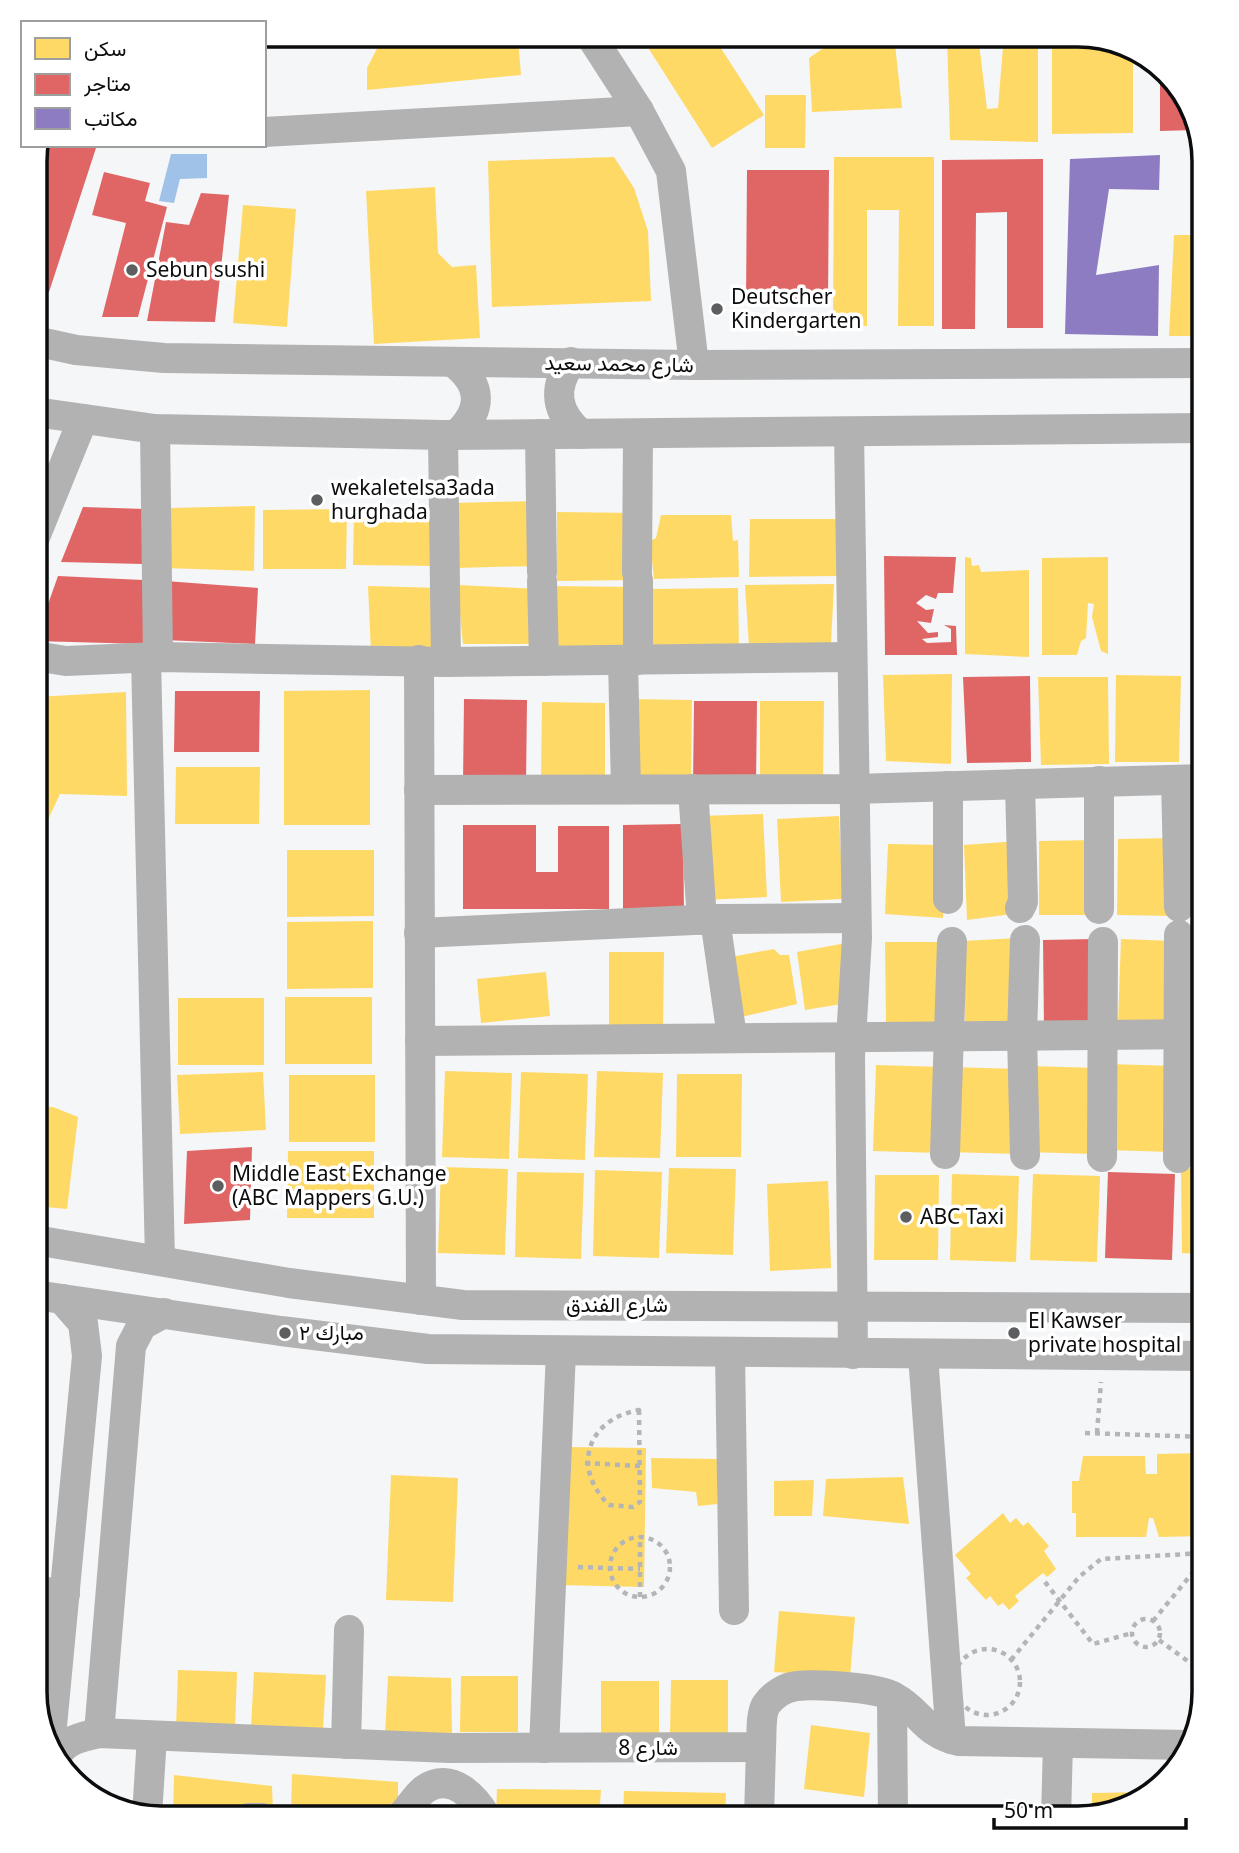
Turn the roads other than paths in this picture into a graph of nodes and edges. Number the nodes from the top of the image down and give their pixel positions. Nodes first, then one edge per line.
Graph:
1 (598, 47) edge
2 (639, 111) junction
3 (266, 132) edge
4 (47, 344) edge
5 (453, 362) junction
6 (571, 362) junction
7 (1192, 363) edge
8 (694, 365) junction
9 (47, 414) edge
10 (83, 419) junction
11 (1192, 428) edge
12 (155, 429) junction
13 (849, 432) junction
14 (540, 434) junction
15 (581, 434) junction
16 (638, 434) junction
17 (450, 435) junction
18 (47, 508) edge
19 (152, 657) junction
20 (850, 657) junction
21 (47, 658) edge
22 (630, 660) junction
23 (433, 661) junction
24 (544, 661) junction
25 (1190, 780) edge
26 (1099, 782) junction
27 (1020, 784) junction
28 (948, 786) junction
29 (626, 789) junction
30 (693, 789) junction
31 (853, 789) junction
32 (419, 790) junction
33 (948, 899) dead end
34 (1020, 908) dead end
35 (1099, 909) dead end
36 (856, 918) junction
37 (708, 920) junction
38 (419, 933) junction
39 (1025, 940) dead end
40 (952, 942) dead end
41 (1102, 942) dead end
42 (1191, 1034) edge
43 (852, 1035) junction
44 (1023, 1035) junction
45 (1101, 1035) junction
46 (951, 1036) junction
47 (732, 1037) junction
48 (420, 1041) junction
49 (945, 1154) dead end
50 (1026, 1155) dead end
51 (1102, 1157) dead end
52 (1178, 1158) dead end
53 (47, 1242) edge
54 (160, 1260) junction
55 (289, 1283) junction
56 (48, 1297) edge
57 (421, 1300) junction
58 (854, 1306) junction
59 (1192, 1308) edge
60 (164, 1313) junction
61 (281, 1331) junction
62 (561, 1351) junction
63 (730, 1353) junction
64 (853, 1354) junction
65 (923, 1355) junction
66 (1192, 1356) edge
67 (47, 1592) edge
68 (65, 1594) junction
69 (733, 1610) dead end
70 (349, 1630) dead end
71 (892, 1696) junction
72 (52, 1724) edge
73 (99, 1733) junction
74 (152, 1737) junction
75 (951, 1739) junction
76 (1058, 1743) junction
77 (346, 1744) junction
78 (1178, 1745) edge
79 (62, 1747) edge
80 (761, 1747) junction
81 (449, 1748) junction
82 (544, 1748) junction
83 (446, 1784) junction
84 (148, 1805) edge
85 (411, 1806) edge
86 (477, 1806) edge
87 (759, 1806) edge
88 (893, 1806) edge
89 (1056, 1806) edge

1 - 2 street
2 - 3 street
2 - 8 street
4 - 5 street, شارع محمد سعيد
5 - 6 street, شارع محمد سعيد
5 - 17 street
6 - 8 street, شارع محمد سعيد
6 - 15 street
7 - 8 street, شارع محمد سعيد
9 - 10 street
10 - 12 street
10 - 18 street
11 - 13 street
12 - 17 street
12 - 19 street
13 - 16 street
13 - 20 street
14 - 15 street
14 - 17 street
14 - 24 street
15 - 16 street
16 - 22 street
17 - 23 street
19 - 21 street
19 - 23 street
19 - 54 street
20 - 22 street
20 - 31 street
22 - 24 street
22 - 29 street
23 - 24 street
23 - 32 street
25 - 26 street
25 - 42 street
26 - 27 street
26 - 35 street
27 - 28 street
27 - 34 street
28 - 31 street
28 - 33 street
29 - 30 street
29 - 32 street
30 - 31 street
30 - 37 street
31 - 36 street
32 - 38 street
36 - 37 street
36 - 43 street
37 - 38 street
37 - 47 street
38 - 48 street
39 - 44 street
40 - 46 street
41 - 45 street
42 - 45 street
42 - 52 street
43 - 46 street
43 - 47 street
43 - 58 street
44 - 45 street
44 - 46 street
44 - 50 street
45 - 51 street
46 - 49 street
47 - 48 street
48 - 57 street
53 - 54 street, شارع الفندق
54 - 55 street, شارع الفندق
55 - 57 street, شارع الفندق
55 - 61 street
56 - 60 street
56 - 68 street
57 - 58 street, شارع الفندق
58 - 59 street, شارع الفندق
58 - 64 street
60 - 61 street
60 - 73 street
61 - 62 street
62 - 63 street
62 - 82 street
63 - 64 street
63 - 69 street
64 - 65 street
65 - 66 street
65 - 75 street
67 - 68 street
68 - 72 street
70 - 77 street
71 - 75 street
71 - 80 street
71 - 88 street
73 - 74 street, شارع 8
73 - 79 street, شارع 8
74 - 77 street, شارع 8
74 - 84 street
75 - 76 street
76 - 78 street
76 - 89 street
77 - 81 street, شارع 8
80 - 82 street, شارع 8
80 - 87 street
81 - 82 street, شارع 8
81 - 83 street
83 - 85 street
83 - 86 street

